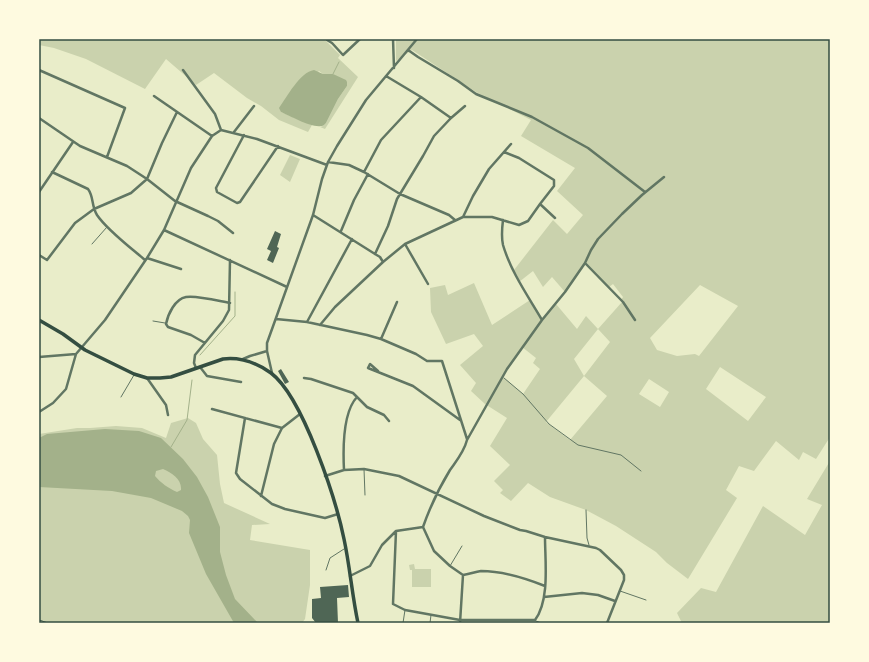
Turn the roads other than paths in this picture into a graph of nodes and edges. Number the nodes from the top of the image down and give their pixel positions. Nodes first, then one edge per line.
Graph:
1 (360, 39) edge
2 (393, 39) edge
3 (417, 39) edge
4 (327, 40) dead end
5 (408, 50) junction
6 (394, 68) junction
7 (39, 70) edge
8 (183, 70) dead end
9 (386, 76) junction
10 (154, 96) dead end
11 (421, 97) junction
12 (254, 106) dead end
13 (465, 106) dead end
14 (177, 112) junction
15 (39, 118) edge
16 (451, 118) junction
17 (221, 130) junction
18 (234, 132) junction
19 (244, 135) junction
20 (212, 136) junction
21 (73, 142) junction
22 (511, 144) dead end
23 (278, 146) junction
24 (504, 152) junction
25 (107, 157) junction
26 (327, 164) junction
27 (52, 172) junction
28 (364, 172) junction
29 (368, 174) junction
30 (664, 177) dead end
31 (147, 179) junction
32 (39, 192) edge
33 (645, 192) junction
34 (400, 194) junction
35 (175, 201) junction
36 (540, 204) junction
37 (94, 209) junction
38 (313, 215) junction
39 (462, 217) junction
40 (555, 218) dead end
41 (455, 220) junction
42 (503, 220) junction
43 (107, 226) junction
44 (164, 230) junction
45 (341, 231) junction
46 (233, 233) dead end
47 (352, 239) junction
48 (92, 244) dead end
49 (405, 244) junction
50 (375, 254) junction
51 (39, 255) edge
52 (146, 259) junction
53 (230, 260) junction
54 (383, 262) junction
55 (586, 263) junction
56 (181, 269) dead end
57 (428, 284) dead end
58 (287, 287) junction
59 (397, 302) dead end
60 (230, 303) junction
61 (276, 319) junction
62 (39, 320) edge
63 (542, 320) junction
64 (636, 320) dead end
65 (153, 321) dead end
66 (307, 322) junction
67 (166, 323) junction
68 (320, 325) junction
69 (381, 338) junction
70 (205, 343) junction
71 (82, 348) junction
72 (267, 351) junction
73 (76, 354) junction
74 (39, 357) edge
75 (243, 360) junction
76 (198, 367) junction
77 (378, 371) dead end
78 (134, 374) junction
79 (272, 374) junction
80 (502, 376) junction
81 (147, 378) junction
82 (304, 378) dead end
83 (241, 382) dead end
84 (121, 397) dead end
85 (357, 397) junction
86 (212, 409) dead end
87 (39, 412) edge
88 (300, 414) junction
89 (168, 415) dead end
90 (245, 418) junction
91 (389, 421) dead end
92 (460, 421) junction
93 (282, 428) junction
94 (467, 440) junction
95 (364, 469) junction
96 (344, 470) junction
97 (641, 471) dead end
98 (326, 476) junction
99 (437, 494) junction
100 (365, 495) dead end
101 (261, 496) junction
102 (586, 510) dead end
103 (338, 514) junction
104 (423, 527) junction
105 (396, 531) junction
106 (545, 537) junction
107 (462, 546) dead end
108 (589, 546) junction
109 (346, 547) junction
110 (450, 566) junction
111 (326, 570) dead end
112 (463, 575) junction
113 (350, 576) junction
114 (545, 586) junction
115 (620, 591) junction
116 (544, 597) junction
117 (646, 600) dead end
118 (616, 601) junction
119 (405, 610) junction
120 (431, 615) junction
121 (535, 620) junction
122 (460, 622) edge
123 (358, 623) edge
124 (403, 623) edge
125 (430, 623) edge
126 (541, 623) edge
127 (607, 623) edge

1 - 4 street
2 - 6 street
3 - 5 street
5 - 6 street
5 - 33 street
6 - 9 street
7 - 25 street
8 - 17 street
9 - 11 street
9 - 26 street
10 - 14 street
11 - 16 street
11 - 28 street
12 - 18 street
13 - 16 street
14 - 20 street
14 - 31 street
15 - 21 street
16 - 34 street
17 - 18 street
17 - 20 street
18 - 19 street
19 - 23 street
19 - 23 street
20 - 35 street
21 - 25 street
21 - 27 street
22 - 24 street
23 - 26 street
24 - 36 street
24 - 39 street
25 - 31 street
26 - 28 street
26 - 38 street
27 - 32 street
27 - 37 street
28 - 29 street
29 - 34 street
29 - 45 street
30 - 33 street
31 - 35 street
31 - 37 street
33 - 55 street
34 - 41 street
34 - 50 street
35 - 44 street
35 - 46 street
36 - 40 street
36 - 42 street
37 - 43 street
37 - 51 street
38 - 45 street
38 - 58 street
39 - 41 street
39 - 42 street
41 - 49 street
42 - 63 street
43 - 48 lane
43 - 52 street
44 - 52 street
44 - 53 street
45 - 47 street
47 - 50 street
47 - 66 street
49 - 54 street
49 - 57 street
50 - 54 street
52 - 56 street
52 - 71 street
53 - 58 street
53 - 60 street
54 - 68 street
55 - 63 street
55 - 64 street
58 - 61 street
59 - 69 street
60 - 67 street
60 - 70 street
61 - 66 street
61 - 72 street
62 - 71 main road
63 - 80 street
65 - 67 lane
66 - 68 street
67 - 70 street
68 - 69 street
69 - 92 street
70 - 76 street
71 - 73 street
71 - 78 main road
72 - 75 street
72 - 79 street
73 - 74 street
73 - 87 street
75 - 76 main road
75 - 79 main road
76 - 81 main road
76 - 83 street
77 - 92 street
78 - 81 main road
78 - 84 lane
79 - 88 main road
80 - 94 street
80 - 97 lane
81 - 89 street
82 - 85 street
85 - 91 street
85 - 96 street
86 - 90 street
88 - 93 street
88 - 98 main road
90 - 93 street
90 - 101 street
92 - 94 street
93 - 101 street
94 - 99 street
95 - 96 street
95 - 99 street
95 - 100 lane
96 - 98 street
98 - 103 main road
99 - 104 street
99 - 106 street
101 - 103 street
102 - 108 lane
103 - 109 main road
104 - 105 street
104 - 110 street
105 - 113 street
105 - 119 street
106 - 108 street
106 - 114 street
107 - 110 lane
108 - 115 street
109 - 111 lane
109 - 113 main road
110 - 112 street
112 - 114 street
112 - 122 street
113 - 123 main road
114 - 116 street
115 - 117 lane
115 - 118 street
116 - 118 street
116 - 121 street
118 - 127 street
119 - 120 street
119 - 124 lane
120 - 122 street
120 - 125 lane
121 - 122 street
121 - 126 lane

